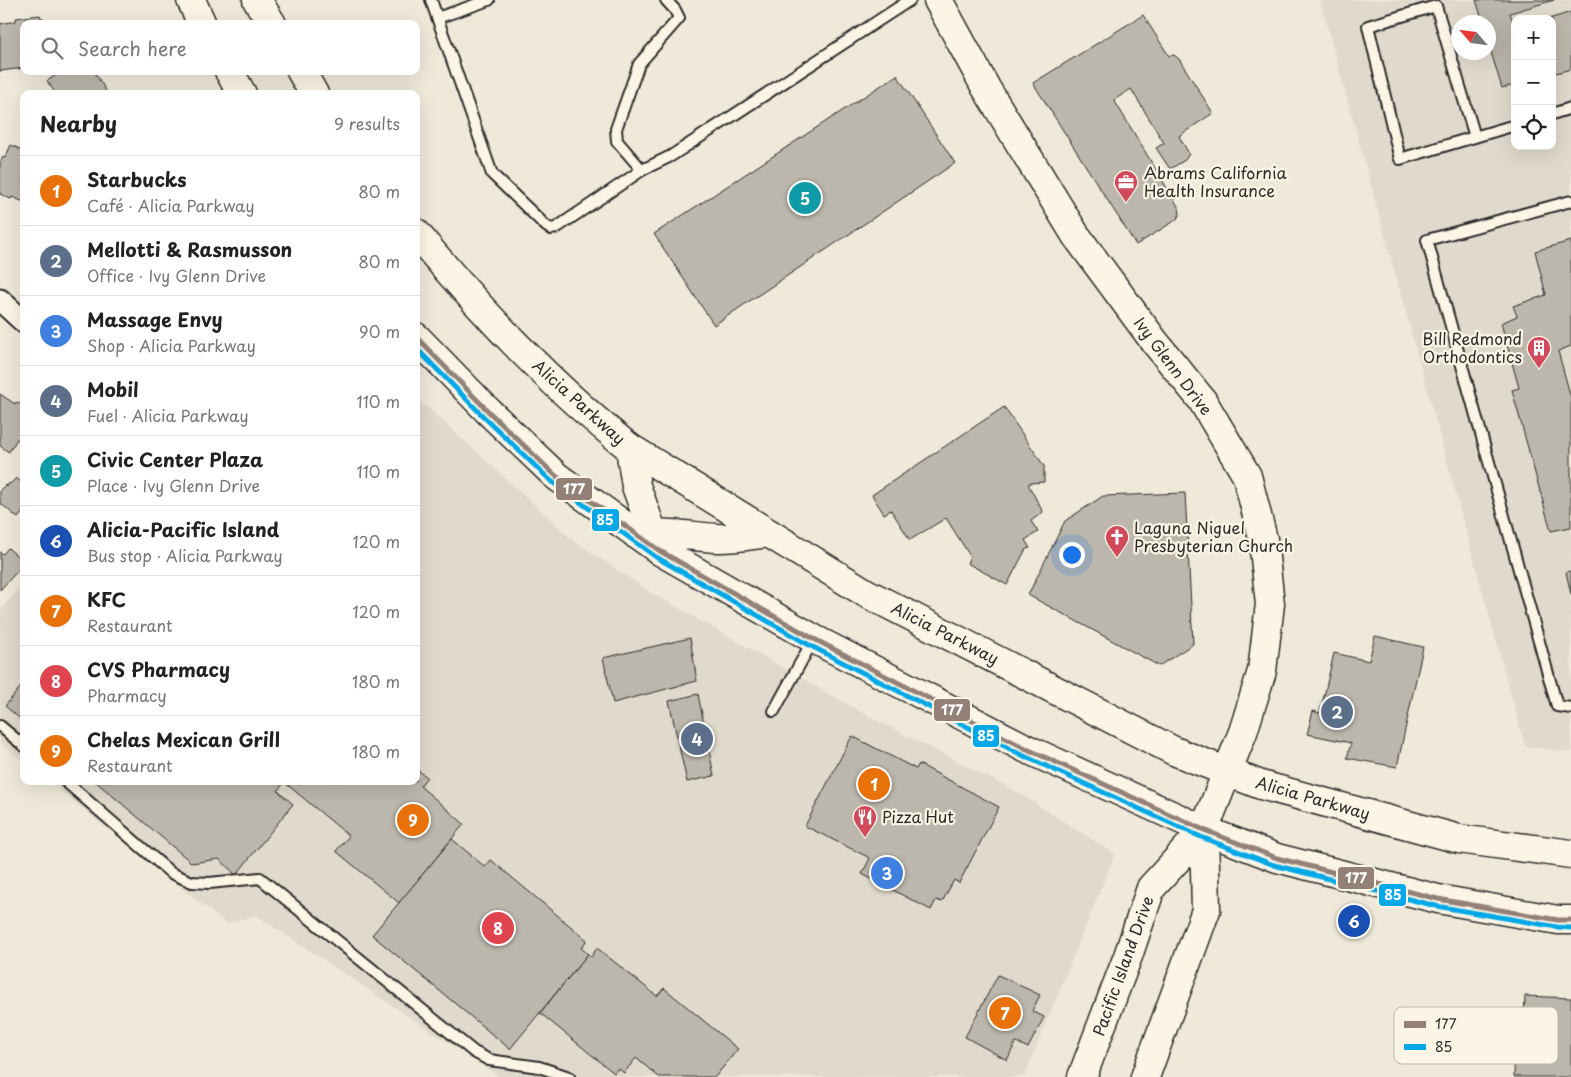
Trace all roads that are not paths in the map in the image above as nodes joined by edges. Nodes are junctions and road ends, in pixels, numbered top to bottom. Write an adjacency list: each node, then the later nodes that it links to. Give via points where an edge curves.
1 (191, 0): 9 (main road)
2 (257, 0): 10 (main road)
3 (431, 0): 8 (lane)
4 (489, 0): 8 (lane)
5 (666, 0): 19 (lane, via 679,18 639,64 616,129 617,141)
6 (910, 0): 19 (lane, via 671,156)
7 (938, 0): 33 (main road, Ivy Glenn Drive, via 986,88 1075,234 1202,400 1247,476 1263,539 1270,604 1262,671)
8 (437, 18): 19 (lane, via 492,174 546,226 556,228)
9 (200, 20)
10 (270, 20)
11 (231, 75): 13 (main road)
12 (303, 75): 14 (main road)
13 (240, 90)
14 (312, 90)
15 (1571, 108): 16 (lane)
16 (1556, 113)
17 (1511, 126): 18 (lane)
18 (1474, 137): 18 (lane, via 1400,159 1368,26 1436,6)
19 (642, 170)
20 (1571, 201): 29 (lane, via 1427,240 1557,706)
21 (420, 238): 25 (main road, Alicia Parkway, via 453,278 536,364)
22 (0, 300): 23 (street)
23 (20, 318)
24 (420, 341): 27 (main road, via 556,476)
25 (630, 448): 26 (main road, Alicia Parkway); 27 (main road)
26 (768, 533): 27 (main road, via 718,538 679,533); 33 (main road, Alicia Parkway, via 875,598 1174,751)
27 (650, 539): 28 (main road)
28 (814, 639): 30 (lane); 35 (main road, via 1027,749)
29 (1571, 708)
30 (774, 711)
31 (0, 726): 32 (lane)
32 (20, 743)
33 (1229, 771): 35 (main road, Ivy Glenn Drive); 36 (main road, Alicia Parkway, via 1266,786 1459,839)
34 (69, 785): 38 (lane, via 172,873 192,882 209,883 260,878 474,1052 489,1060 539,1067)
35 (1204, 830): 37 (main road, via 1277,858 1438,899); 39 (main road, Pacific Island Drive, via 1152,888); 40 (main road, via 1206,910)
36 (1571, 854)
37 (1571, 920)
38 (569, 1077)
39 (1082, 1077)
40 (1145, 1077)

